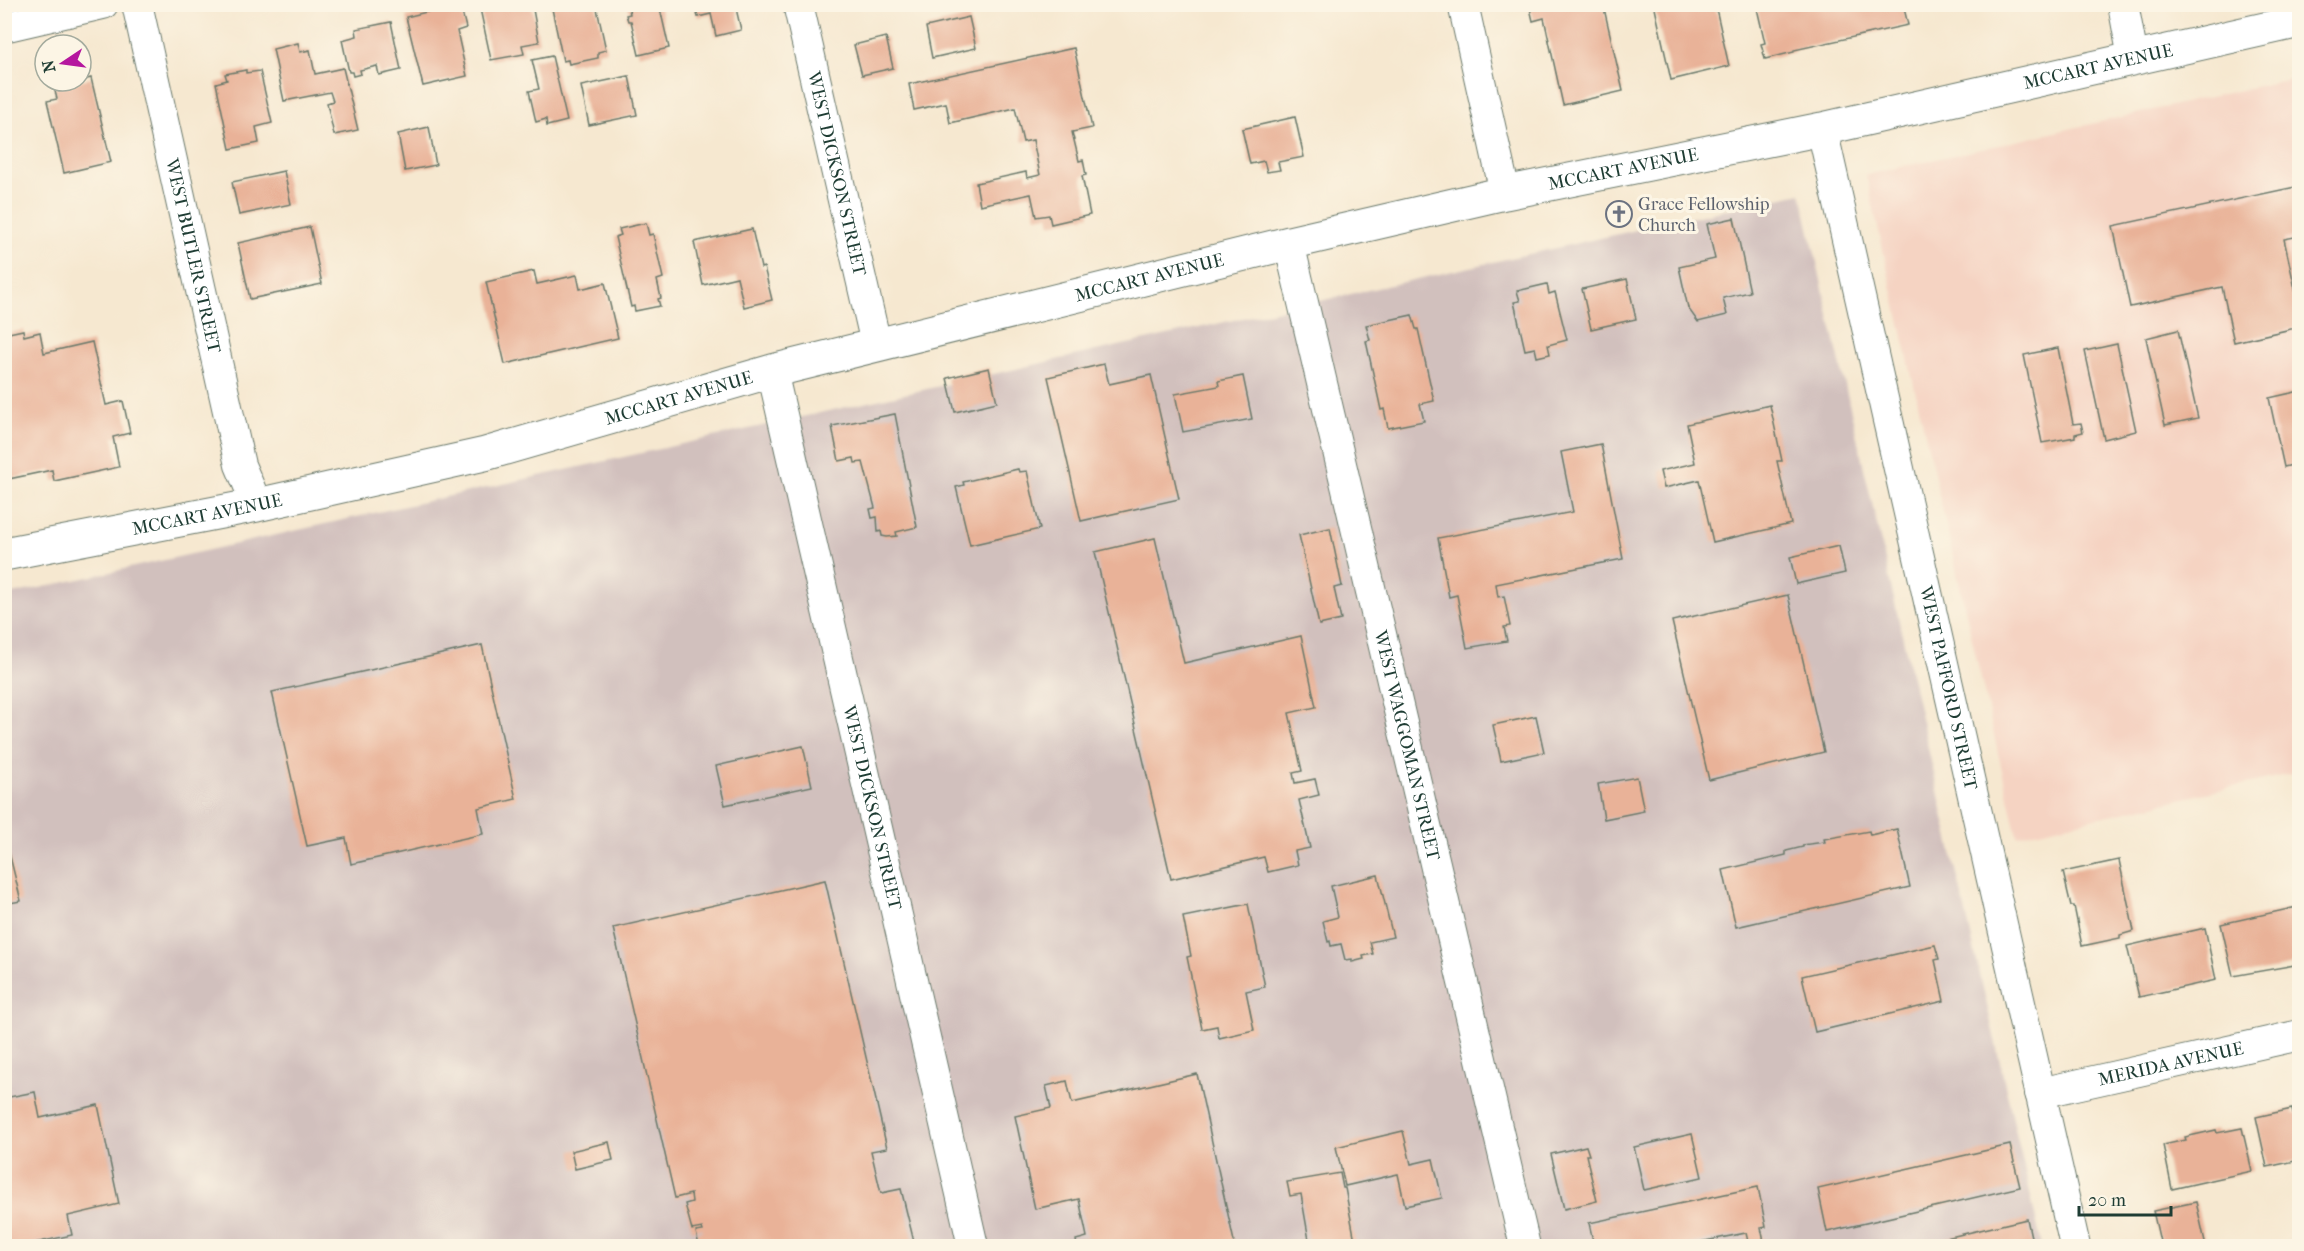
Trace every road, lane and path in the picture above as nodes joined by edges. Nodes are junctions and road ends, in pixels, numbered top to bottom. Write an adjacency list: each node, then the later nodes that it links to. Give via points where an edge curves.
1 (104, 4): 7 (street)
2 (137, 4): 14 (street, WEST BUTLER STREET, via 240,465)
3 (798, 4): 12 (street, WEST DICKSON STREET)
4 (1462, 4): 10 (street)
5 (2123, 4): 8 (street)
6 (2300, 21): 8 (main road, MCCART AVENUE)
7 (4, 27)
8 (2133, 58): 9 (main road, MCCART AVENUE)
9 (1822, 129): 10 (main road, MCCART AVENUE); 17 (street, WEST PAFFORD STREET)
10 (1505, 193): 11 (main road, MCCART AVENUE)
11 (1288, 243): 12 (main road, MCCART AVENUE); 19 (street, WEST WAGGOMAN STREET)
12 (876, 344): 13 (main road, MCCART AVENUE)
13 (772, 371): 14 (main road, MCCART AVENUE, via 485,454); 18 (street, WEST DICKSON STREET)
14 (256, 505): 15 (main road, MCCART AVENUE)
15 (4, 554)
16 (2300, 1035): 17 (street, MERIDA AVENUE)
17 (2040, 1093): 20 (street, WEST PAFFORD STREET)
18 (973, 1246)
19 (1525, 1246)
20 (2075, 1246)

